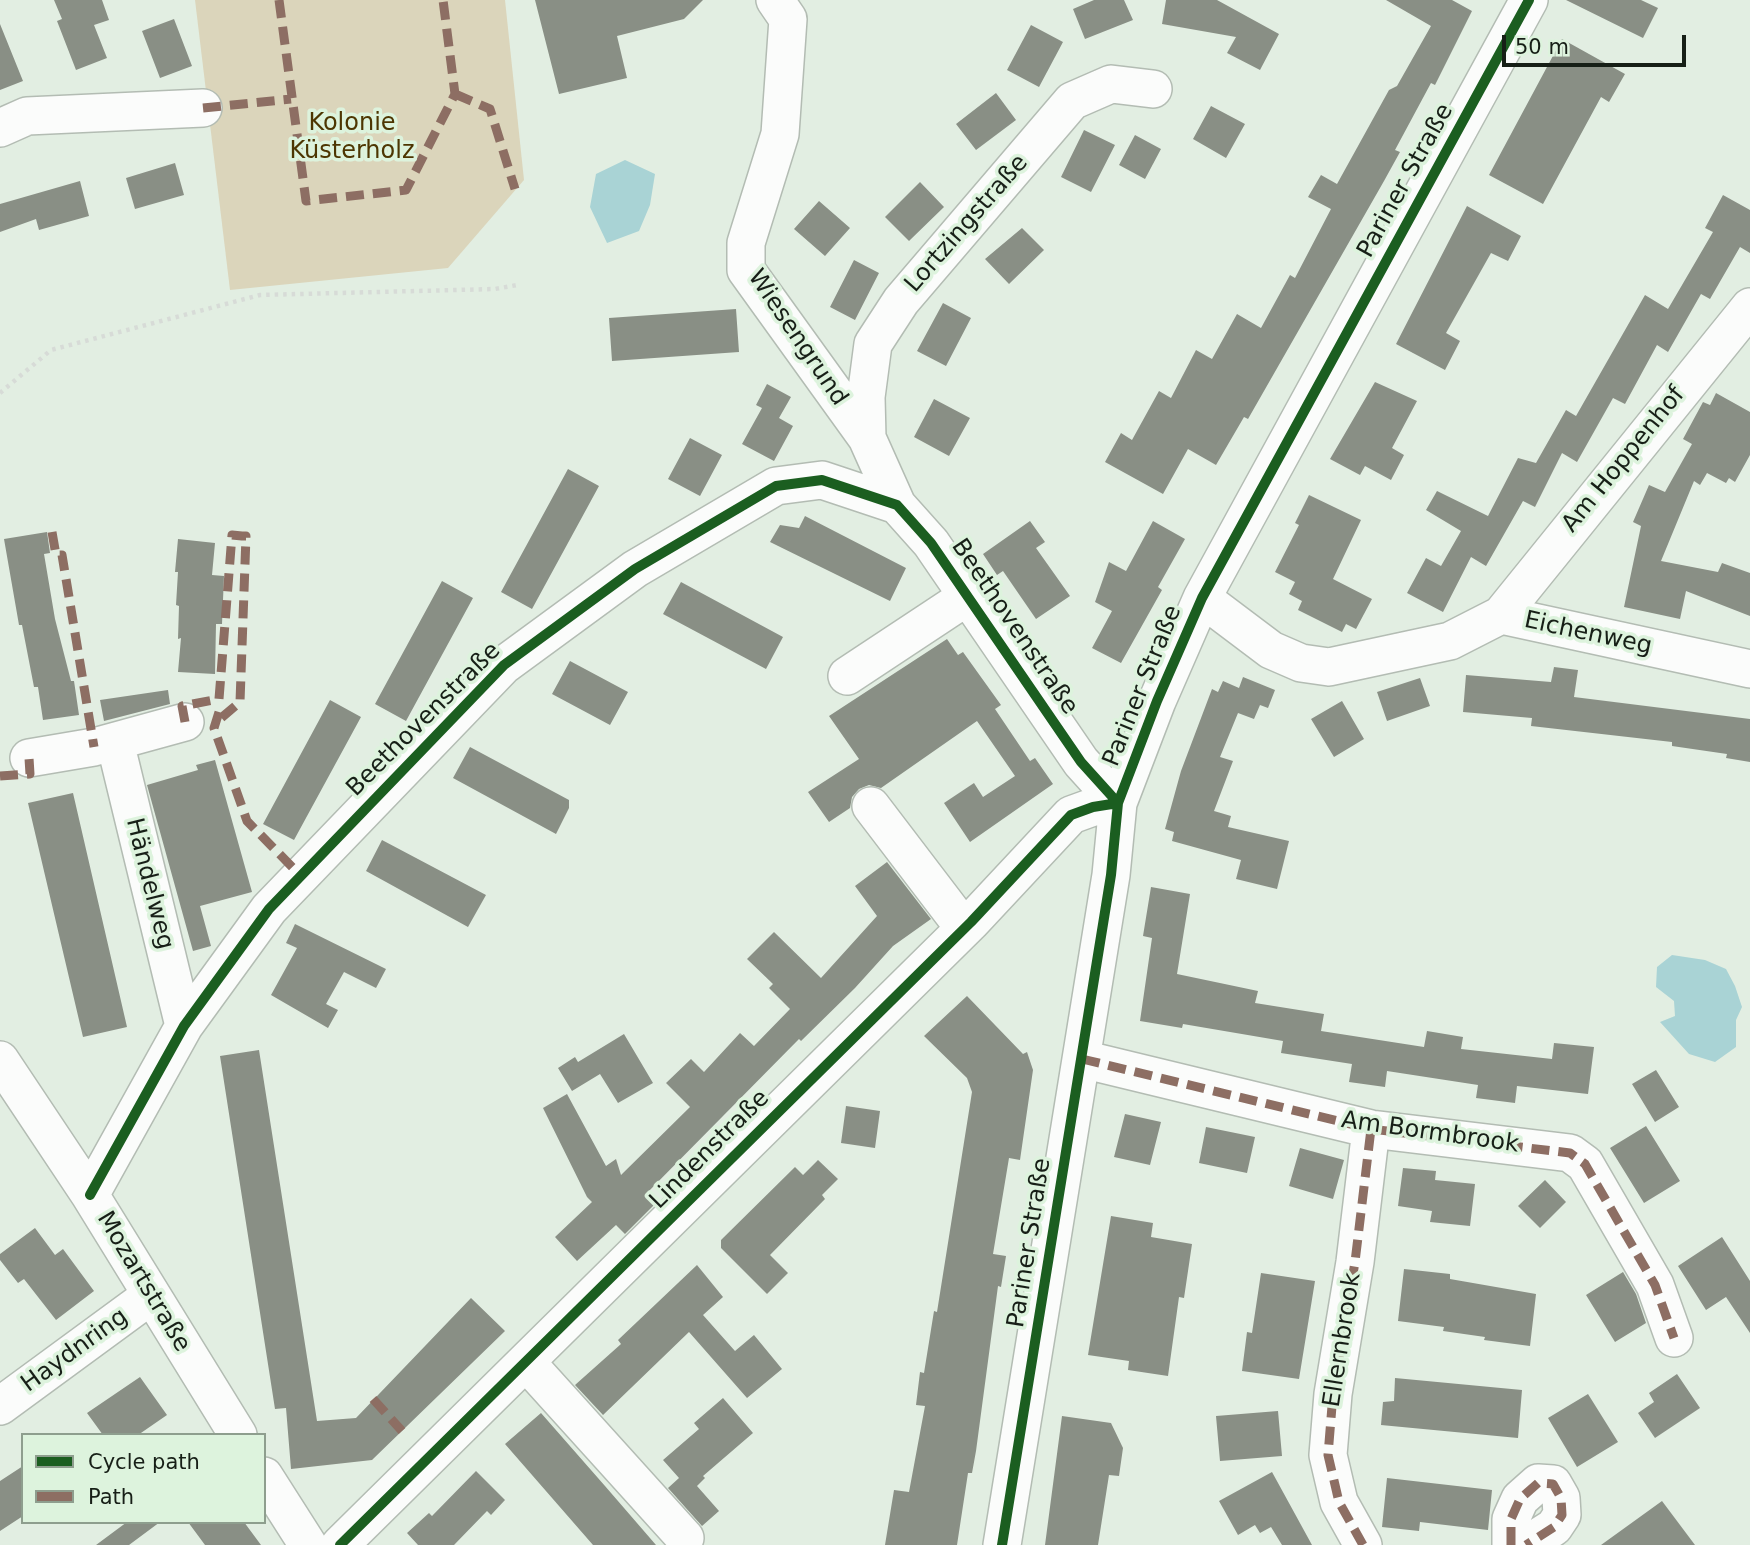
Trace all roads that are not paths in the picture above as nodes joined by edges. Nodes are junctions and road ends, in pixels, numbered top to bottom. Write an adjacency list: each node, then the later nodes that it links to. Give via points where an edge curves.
1 (1529, 0): 10 (street, Pariner Straße)
2 (789, 6): 7 (street, Wiesengrund, via 780,134 746,243 746,270)
3 (1153, 89): 7 (street, Lortzingstraße, via 1111,84 1072,100 901,301 873,344 866,397)
4 (203, 108): 5 (street, via 27,116)
5 (0, 128)
6 (1750, 307): 11 (street, Am Hoppenhof)
7 (867, 438): 8 (street, Wiesengrund)
8 (897, 505): 9 (street, Beethovenstraße); 20 (street, Beethovenstraße, via 822,480 776,486 635,569 503,665 269,909)
9 (968, 596): 13 (street); 17 (street, Beethovenstraße, via 1081,762)
10 (1202, 598): 11 (street, Eichenweg, via 1271,650 1301,663 1329,667 1450,641); 17 (street, Pariner Straße)
11 (1501, 615): 12 (street, Eichenweg)
12 (1750, 669)
13 (847, 676)
14 (185, 722): 15 (street)
15 (115, 742): 16 (street); 20 (street, Händelweg)
16 (29, 758)
17 (1118, 803): 19 (street, Lindenstraße, via 1072,816); 21 (street, Pariner Straße)
18 (871, 806): 19 (street)
19 (964, 928): 27 (street, Lindenstraße)
20 (184, 1026): 24 (street, Beethovenstraße)
21 (1082, 1059): 23 (street, Am Bormbrook); 34 (street, Pariner Straße)
22 (0, 1060): 24 (street, Mozartstraße)
23 (1371, 1129): 26 (street, Am Bormbrook, via 1570,1153 1585,1164 1655,1285); 35 (street, Ellernbrook, via 1328,1455 1339,1502)
24 (90, 1195): 25 (street, Mozartstraße)
25 (150, 1296): 28 (street, Haydnring); 29 (street, Mozartstraße)
26 (1674, 1338)
27 (526, 1362): 31 (street); 33 (street, Lindenstraße)
28 (0, 1406)
29 (237, 1433)
30 (266, 1479): 32 (street)
31 (685, 1538)
32 (308, 1545)
33 (340, 1545)
34 (1002, 1545)
35 (1363, 1545)
36 (1511, 1545): 37 (street, via 1511,1520 1520,1499 1538,1483 1553,1485 1561,1498 1562,1515 1554,1527)
37 (1526, 1545)

